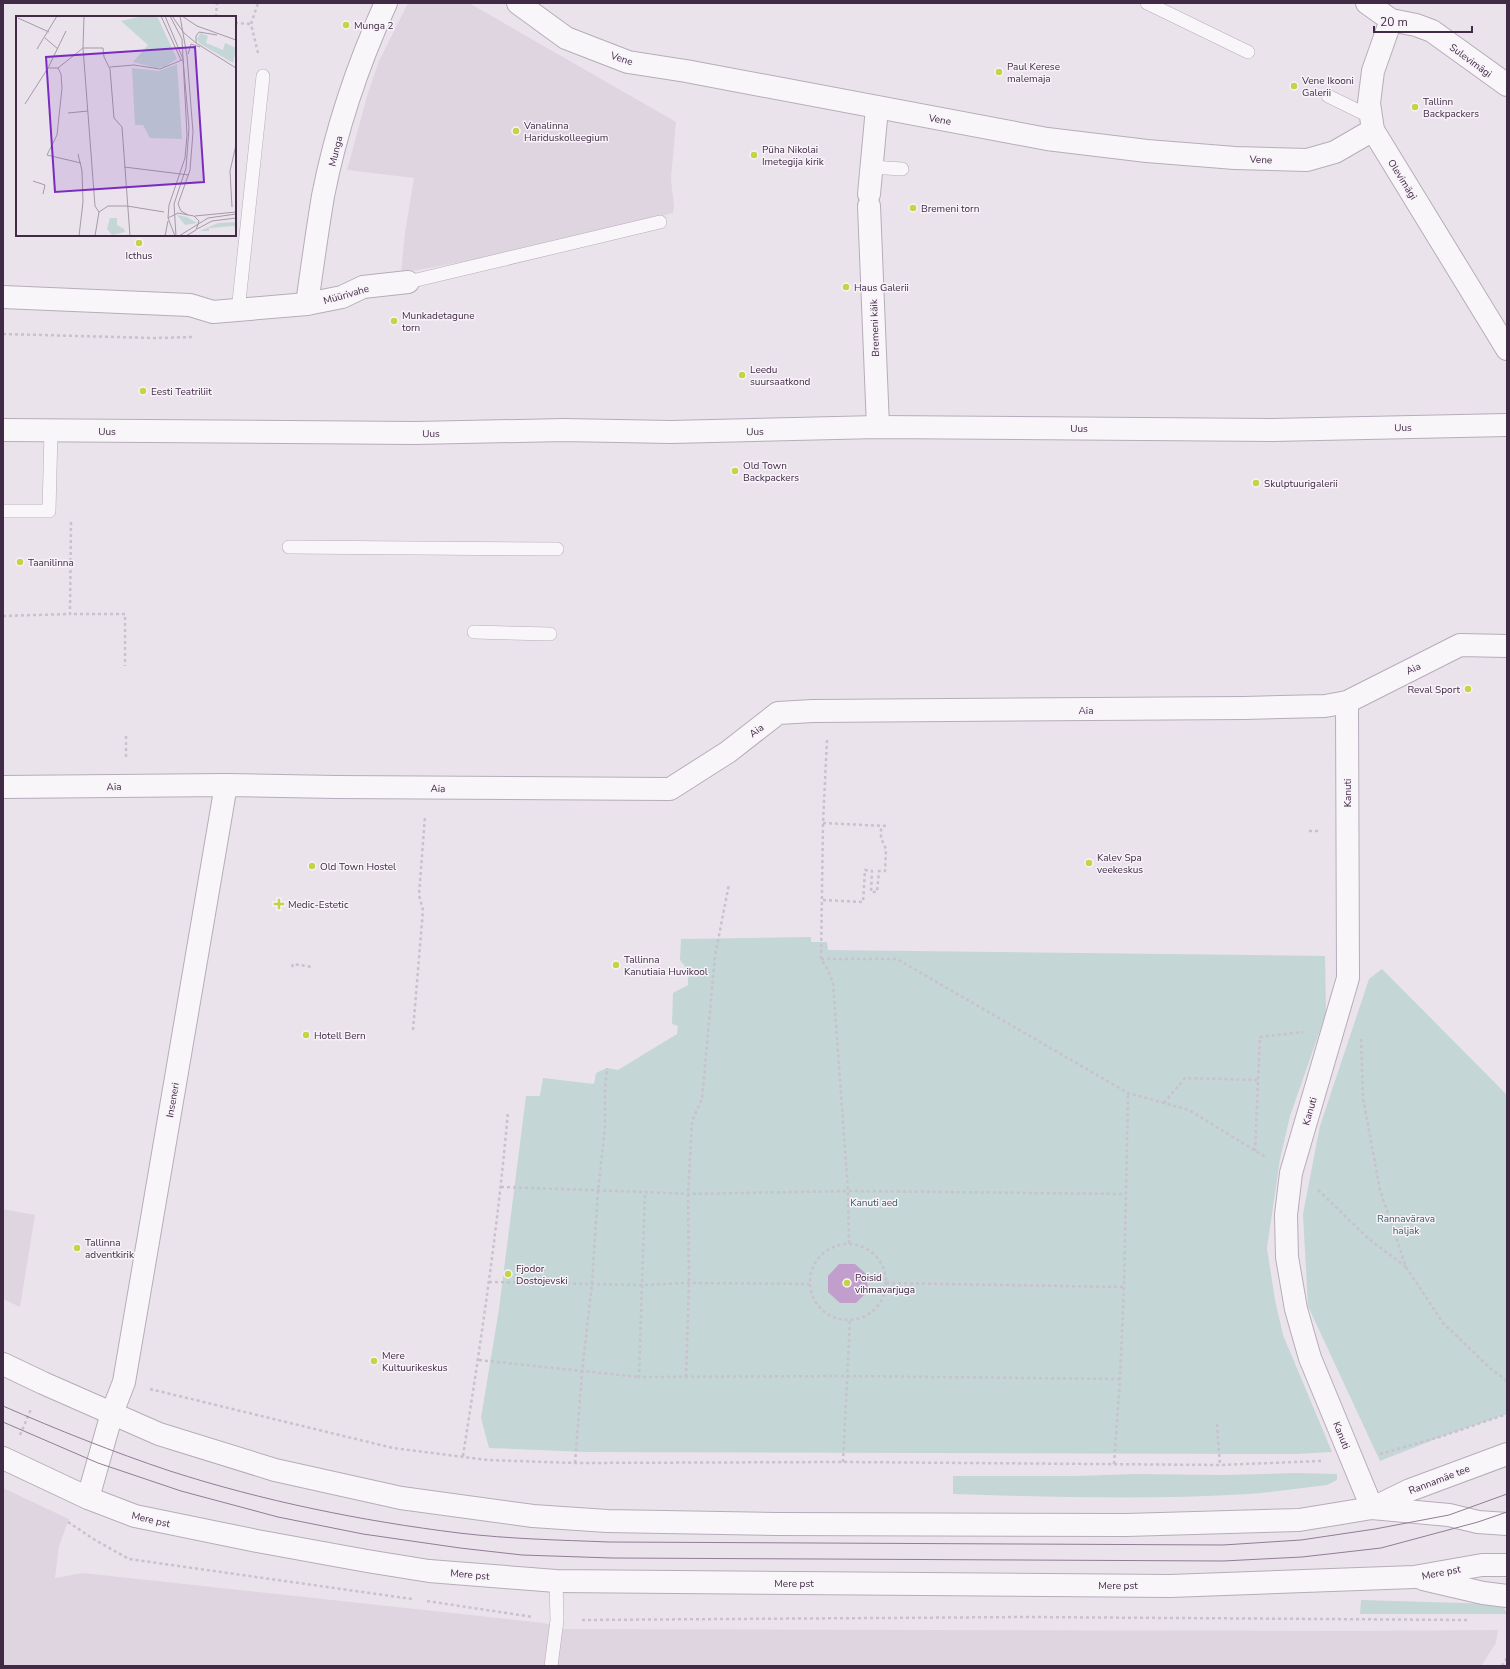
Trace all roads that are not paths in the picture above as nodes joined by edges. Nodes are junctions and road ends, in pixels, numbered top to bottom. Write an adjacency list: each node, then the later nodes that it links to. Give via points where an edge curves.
1 (386, 3): 17 (street, Munga, via 362,59 343,118 324,196)
2 (518, 3): 10 (street, Vene, via 566,38 628,62)
3 (1147, 3): 6 (lane)
4 (1367, 3): 5 (street)
5 (1391, 20): 8 (street, Sulevimägi, via 1432,31); 11 (street, via 1373,71 1370,103)
6 (1248, 52)
7 (263, 76): 18 (lane)
8 (1507, 85)
9 (1328, 96): 11 (lane)
10 (877, 108): 11 (street, Vene, via 1047,139 1235,158 1307,160 1335,152); 12 (street, Bremeni käik)
11 (1372, 124): 19 (street, Olevimägi)
12 (870, 167): 13 (lane); 21 (street, Bremeni käik, via 869,200)
13 (902, 169)
14 (660, 222): 15 (lane, Müürivahe)
15 (408, 282): 17 (street, Müürivahe, via 362,288 342,297)
16 (3, 297): 18 (street, Müürivahe, via 190,305 213,312)
17 (306, 304): 18 (street, Müürivahe)
18 (238, 311)
19 (1507, 349)
20 (1507, 425): 21 (street, Uus, via 1272,430)
21 (878, 427): 23 (street, Uus, via 671,432)
22 (3, 430): 23 (street, Uus)
23 (51, 431): 24 (lane, via 49,511)
24 (3, 510)
25 (289, 546): 26 (lane)
26 (557, 549)
27 (474, 632): 28 (lane)
28 (550, 634)
29 (1507, 646): 30 (street, Aia, via 1460,645)
30 (1347, 702): 31 (street, Aia, via 1325,706 1244,708 778,713 728,752 670,789); 38 (street, Kanuti, via 1348,978 1291,1173 1286,1215 1287,1257 1296,1309 1310,1358)
31 (226, 785): 32 (street, Aia); 34 (street, Inseneri, via 124,1382)
32 (3, 787)
33 (3, 1364): 34 (street)
34 (112, 1413): 37 (street); 38 (street, via 159,1434 275,1470 335,1485 401,1498 533,1516 608,1521 761,1524 1126,1525 1300,1520)
35 (1507, 1454): 38 (street, Rannamäe tee, via 1410,1490)
36 (7, 1460): 37 (street, Mere pst)
37 (88, 1498): 42 (street, Mere pst, via 135,1516 367,1562 429,1571)
38 (1372, 1508): 39 (street, via 1449,1515 1478,1522)
39 (1507, 1524)
40 (1507, 1565): 41 (street, Mere pst, via 1482,1565)
41 (1414, 1577): 42 (street, Mere pst, via 1170,1586); 43 (street)
42 (556, 1581): 44 (lane, via 557,1620)
43 (1507, 1596)
44 (551, 1666)

